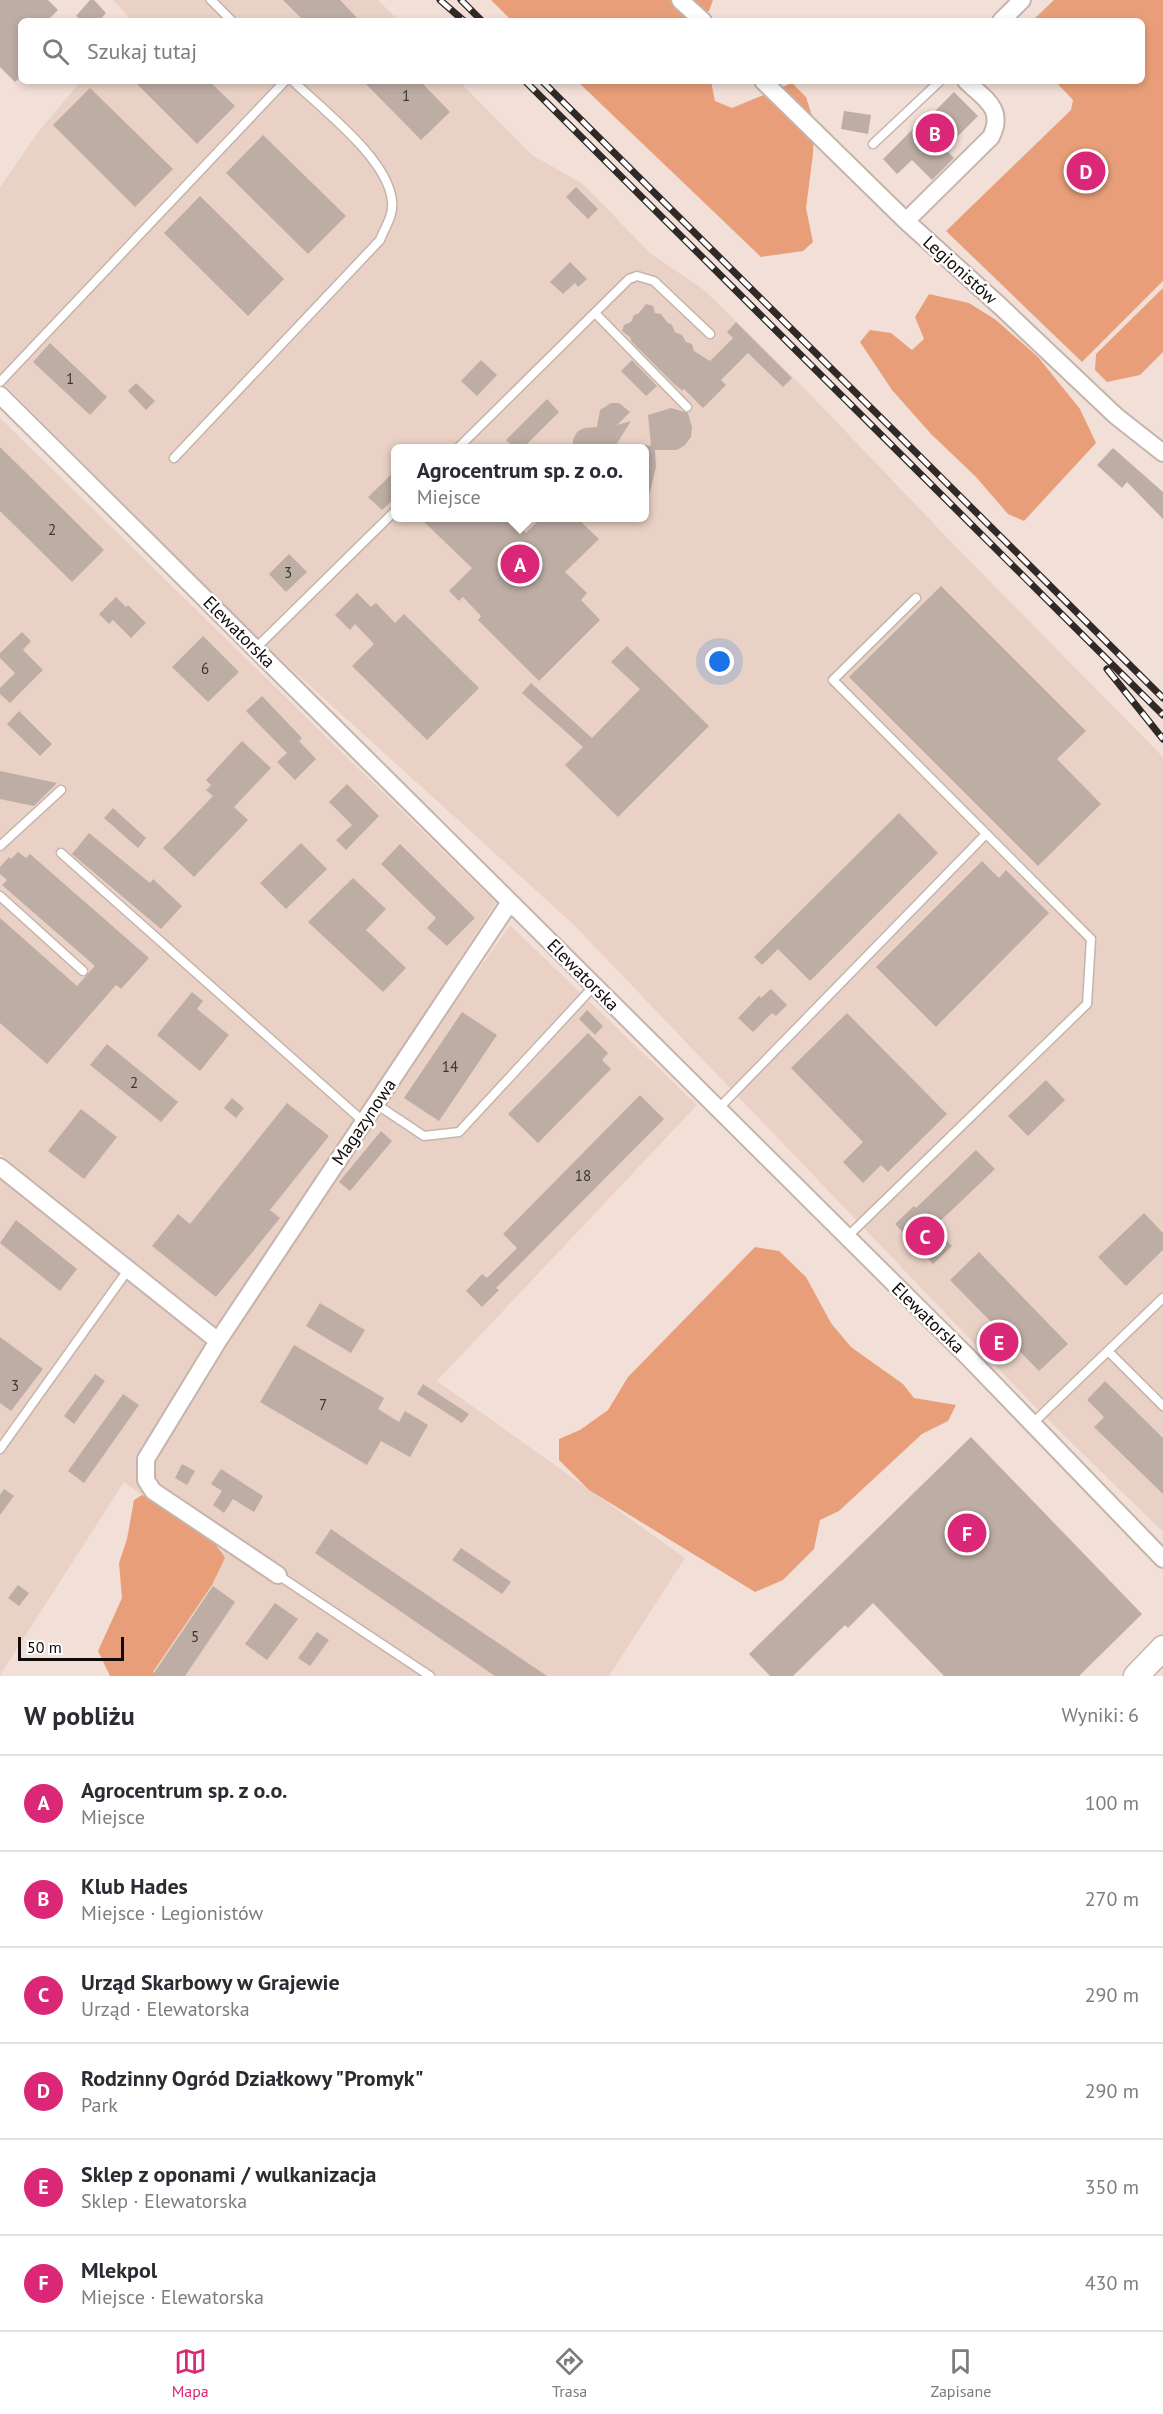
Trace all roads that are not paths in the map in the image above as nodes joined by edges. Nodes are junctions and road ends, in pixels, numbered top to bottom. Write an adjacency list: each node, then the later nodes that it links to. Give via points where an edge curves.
1 (211, 0): 4 (lane)
2 (680, 0): 5 (street)
3 (1022, 0): 6 (street)
4 (229, 18)
5 (700, 18)
6 (1004, 18)
7 (282, 84): 16 (lane)
8 (296, 84): 21 (lane, via 376,161 387,181 392,214 380,240)
9 (766, 84): 13 (street, Legionistów)
10 (937, 84): 12 (lane)
11 (969, 84): 13 (street, via 990,103 995,113 995,129)
12 (873, 144)
13 (906, 221): 20 (street, Legionistów, via 1116,416)
14 (595, 313): 15 (lane, via 629,279 637,276 654,281); 18 (lane); 19 (lane)
15 (710, 334)
16 (0, 382)
17 (0, 395): 24 (street, Elewatorska)
18 (687, 407)
19 (462, 444)
20 (1163, 453)
21 (174, 458)
22 (391, 515): 24 (lane)
23 (916, 598): 26 (lane, via 833,680)
24 (255, 649): 30 (street, Elewatorska)
25 (61, 790): 27 (lane)
26 (986, 834): 34 (lane); 37 (lane, via 1091,939 1087,1005)
27 (0, 846)
28 (61, 853): 35 (lane)
29 (0, 896): 31 (lane)
30 (510, 902): 32 (street, Elewatorska); 33 (street, Magazynowa)
31 (83, 971)
32 (594, 986): 33 (lane, via 459,1132 424,1136); 34 (street, Elewatorska)
33 (375, 1104): 35 (street, Magazynowa)
34 (718, 1109): 37 (street, Elewatorska)
35 (364, 1122): 40 (street, Magazynowa)
36 (0, 1167): 38 (street)
37 (847, 1238): 43 (street, Elewatorska)
38 (128, 1270): 40 (street); 44 (lane)
39 (1163, 1298): 41 (lane)
40 (218, 1341): 46 (street, Magazynowa, via 150,1451 146,1480 153,1491)
41 (1108, 1351): 42 (lane); 43 (lane)
42 (1163, 1406)
43 (1033, 1423): 45 (street, Elewatorska)
44 (0, 1449)
45 (1163, 1559)
46 (278, 1575): 48 (lane)
47 (1163, 1647): 49 (street)
48 (430, 1676)
49 (1136, 1676)

